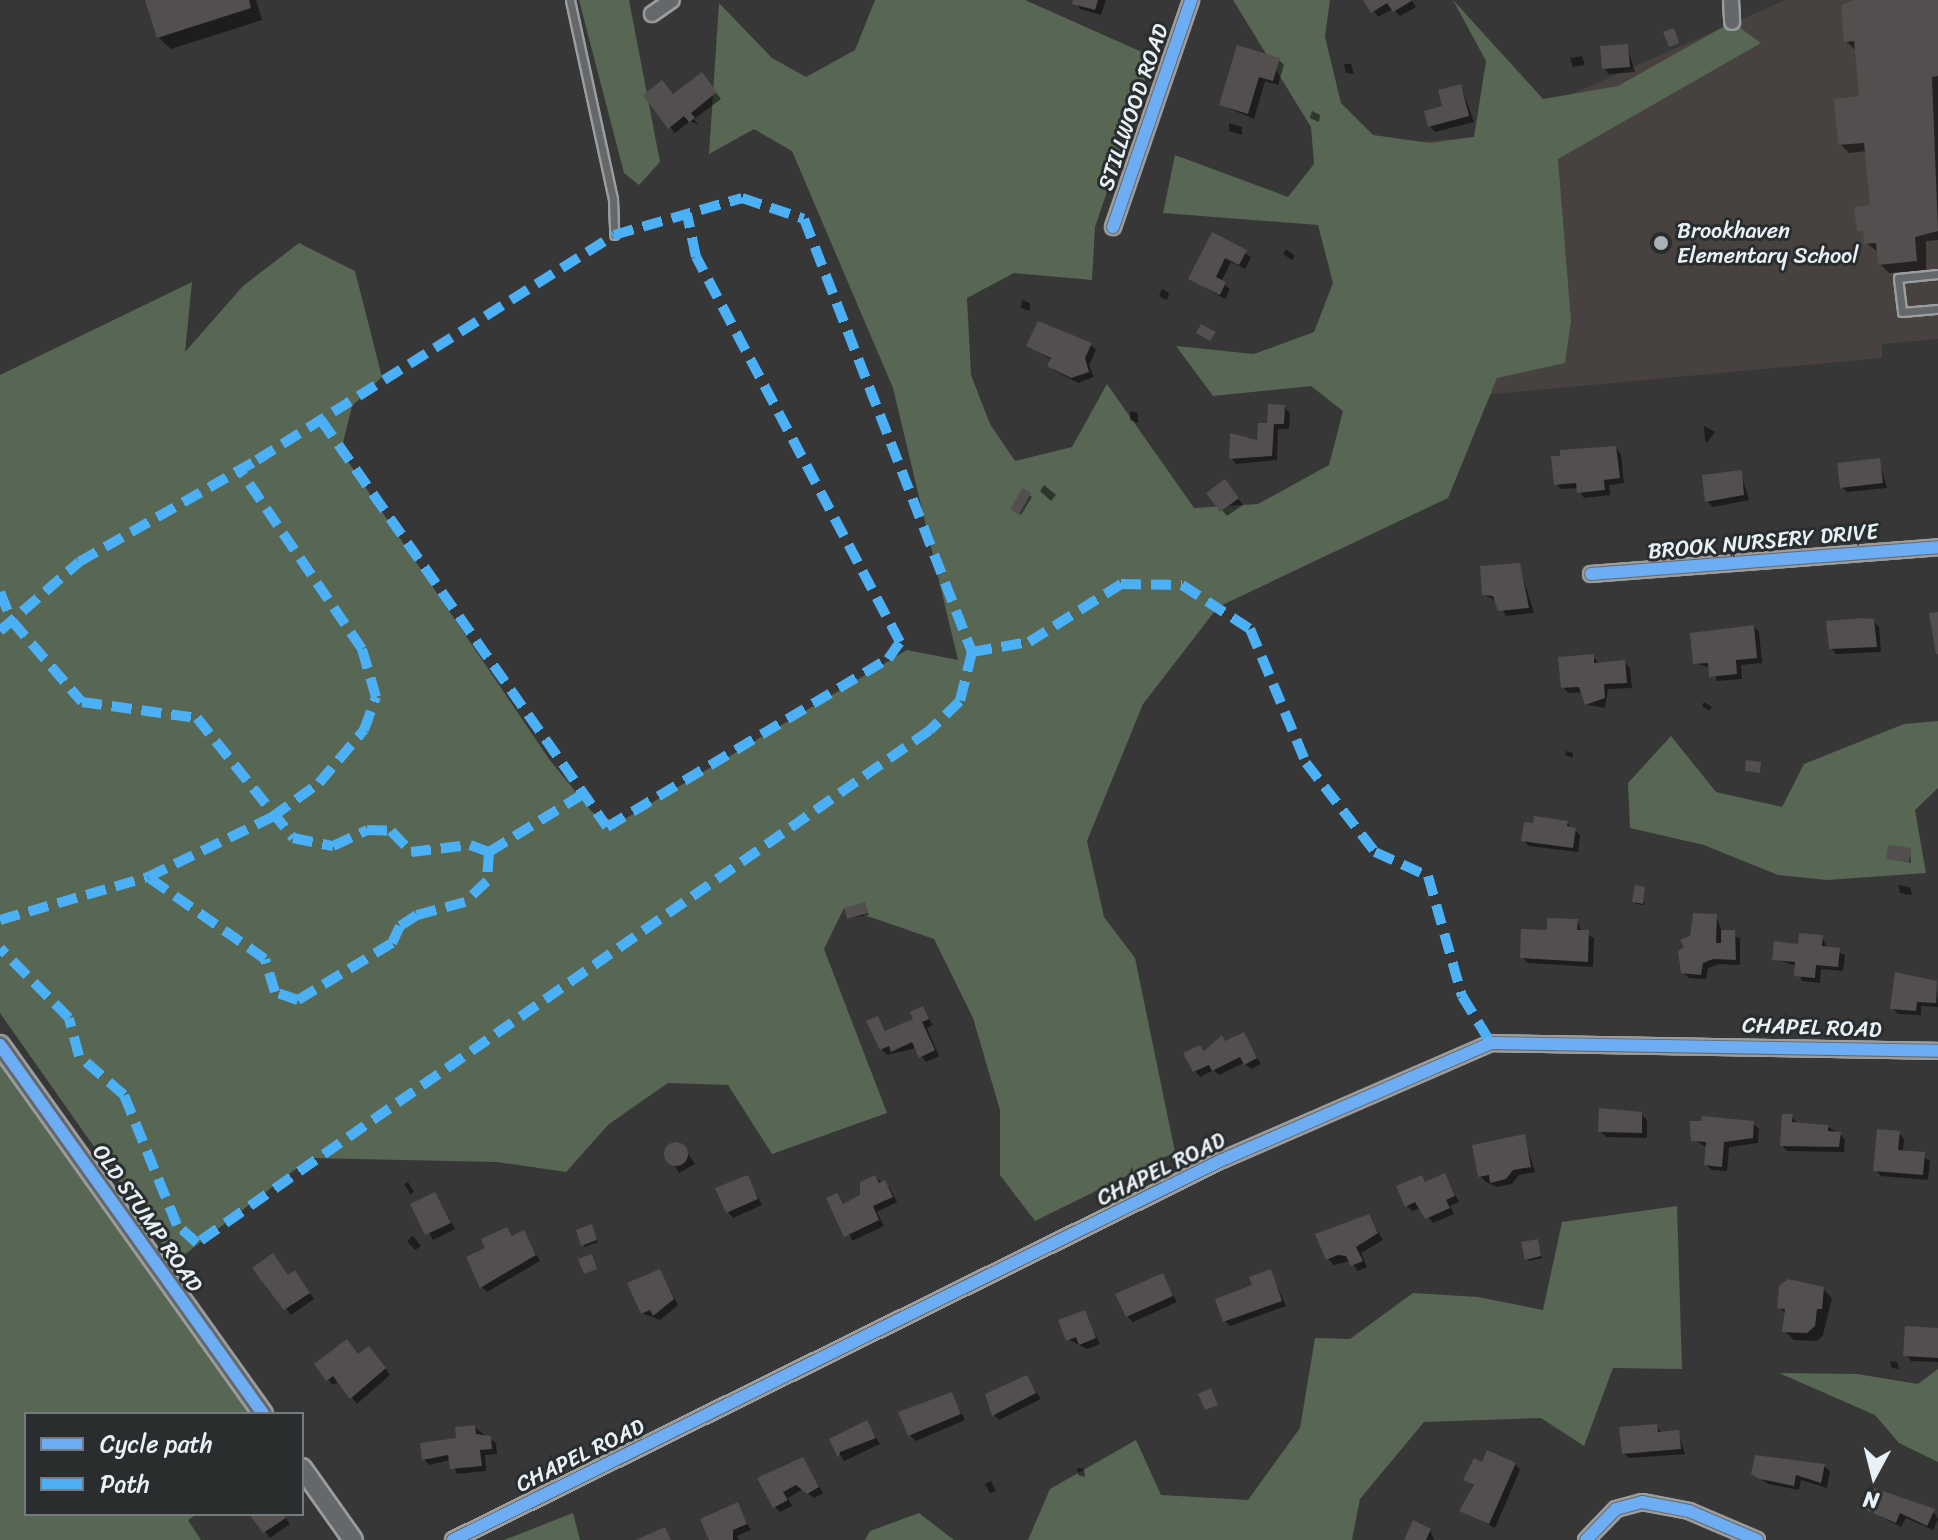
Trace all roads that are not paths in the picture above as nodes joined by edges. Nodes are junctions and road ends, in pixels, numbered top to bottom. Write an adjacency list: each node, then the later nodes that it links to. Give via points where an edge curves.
1 (570, 0): 8 (lane, via 613,199)
2 (672, 0): 5 (street)
3 (1191, 0): 7 (street, STILLWOOD ROAD)
4 (1731, 0): 6 (street)
5 (652, 14)
6 (1732, 22)
7 (1113, 227)
8 (614, 235)
9 (1938, 274): 10 (lane, via 1898,278 1902,312)
10 (1938, 309)
11 (1938, 547): 12 (street, BROOK NURSERY DRIVE)
12 (1591, 574)
13 (0, 1045): 15 (street, OLD STUMP ROAD)
14 (1938, 1051): 18 (street, CHAPEL ROAD, via 1491,1043 1222,1160)
15 (262, 1412)
16 (304, 1471): 17 (street)
17 (353, 1540)
18 (453, 1540)
19 (1586, 1540): 20 (street, via 1616,1509 1642,1502 1689,1511)
20 (1757, 1540)

